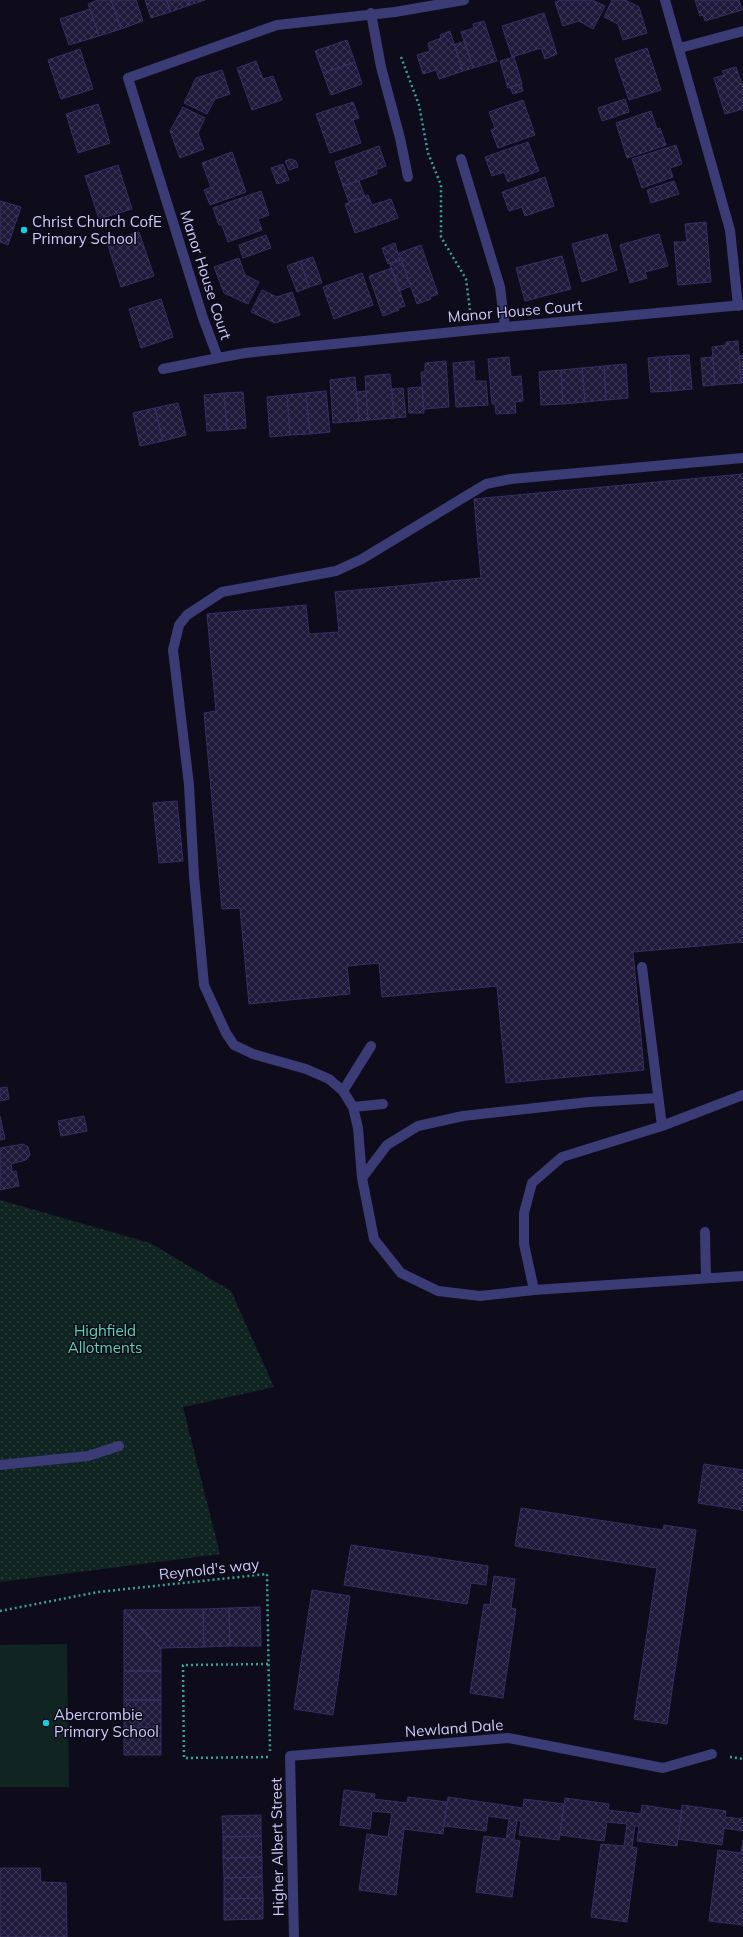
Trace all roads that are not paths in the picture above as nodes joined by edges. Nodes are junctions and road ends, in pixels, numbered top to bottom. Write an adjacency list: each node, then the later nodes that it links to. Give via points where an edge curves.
1 (464, 0): 3 (street, Manor House Court)
2 (665, 0): 6 (street, Manor House Court)
3 (446, 2): 4 (street, Manor House Court)
4 (371, 13): 8 (street, via 381,67); 11 (street, Manor House Court, via 277,25 128,78 203,318)
5 (743, 31): 6 (street)
6 (680, 48): 9 (street, Manor House Court, via 730,230)
7 (461, 159): 10 (street, via 500,287)
8 (408, 177)
9 (741, 305): 10 (street, Manor House Court)
10 (505, 327): 11 (street, Manor House Court, via 245,353)
11 (218, 358): 12 (street)
12 (163, 369)
13 (743, 458): 16 (street, via 486,484 362,559 336,571 222,592 187,615 179,625 174,650 189,785 204,985 234,1045 253,1054 306,1069 329,1079)
14 (642, 967): 18 (street)
15 (371, 1046): 16 (street)
16 (343, 1091): 20 (street)
17 (743, 1095): 21 (street)
18 (658, 1098): 21 (street); 22 (street, via 589,1102 463,1116 418,1126 387,1145)
19 (384, 1104): 20 (street)
20 (353, 1107): 22 (street, via 358,1128)
21 (662, 1126): 26 (street, via 562,1157 532,1183 524,1213 524,1244)
22 (362, 1178): 26 (street, via 374,1240 401,1273 438,1291 480,1296)
23 (705, 1232): 25 (street)
24 (743, 1276): 25 (street)
25 (706, 1278): 26 (street)
26 (534, 1290)
27 (119, 1446): 28 (street, via 88,1456)
28 (0, 1465)
29 (712, 1754): 30 (street, Newland Dale, via 663,1768 508,1738)
30 (290, 1756): 31 (street, Higher Albert Street)
31 (294, 1937)

